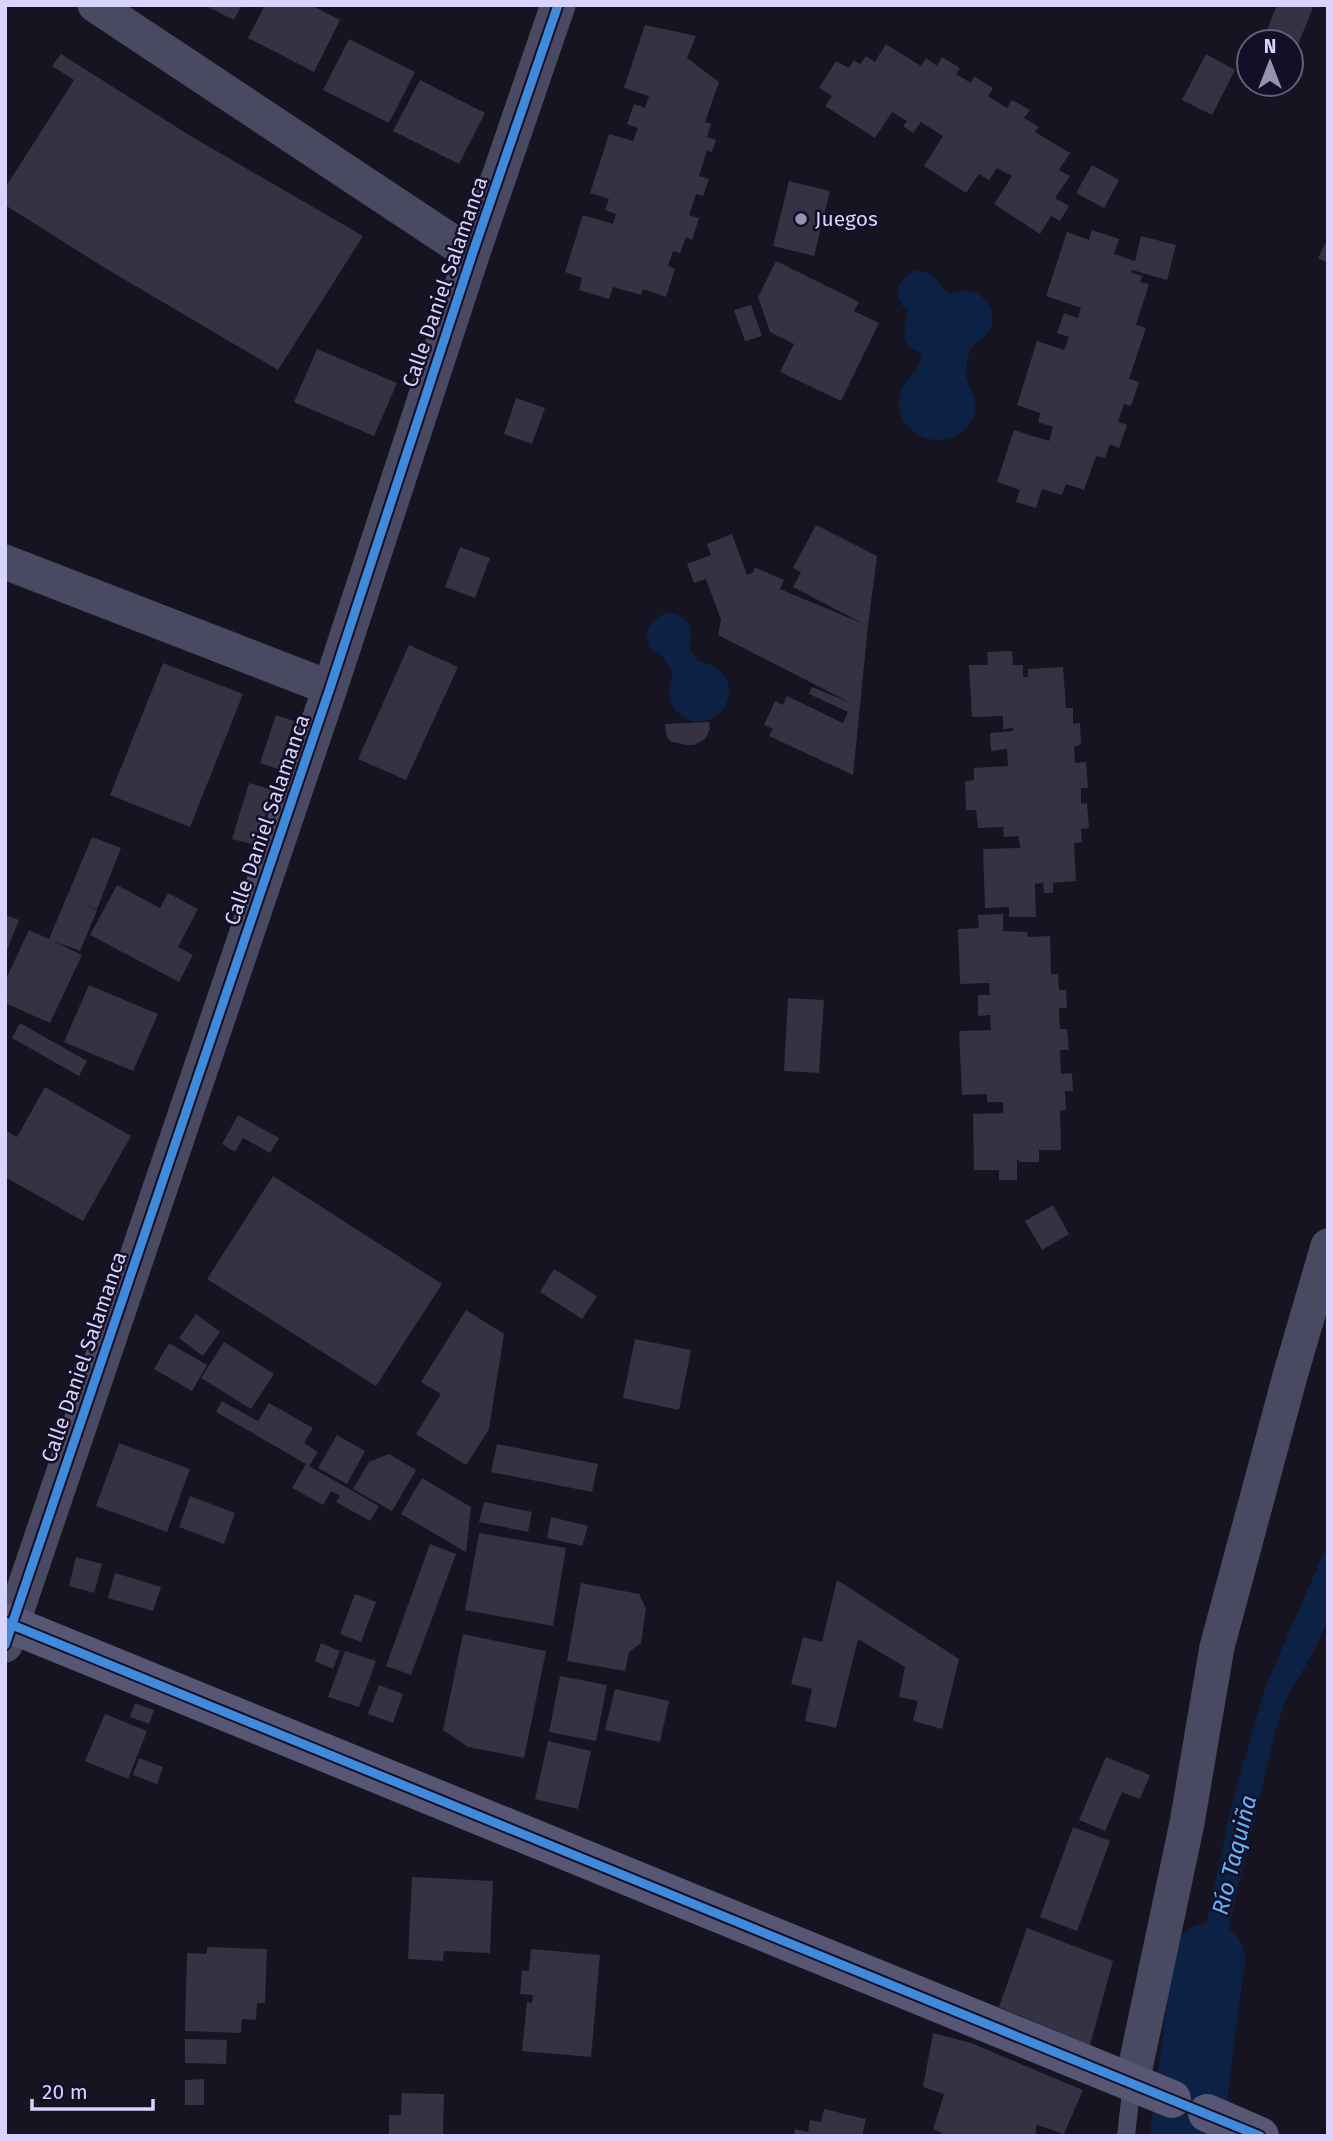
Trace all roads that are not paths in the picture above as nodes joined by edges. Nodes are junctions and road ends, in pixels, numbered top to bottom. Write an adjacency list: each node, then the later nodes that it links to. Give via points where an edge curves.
1 (95, 5): 3 (street)
2 (558, 5): 3 (street, Calle Daniel Salamanca)
3 (472, 255): 5 (street, Calle Daniel Salamanca)
4 (5, 562): 5 (street)
5 (330, 688): 7 (street, Calle Daniel Salamanca)
6 (1328, 1246): 8 (street, via 1217,1647)
7 (7, 1630): 8 (street)
8 (1132, 2083): 9 (lane); 10 (street)
9 (1126, 2136)
10 (1260, 2136)

